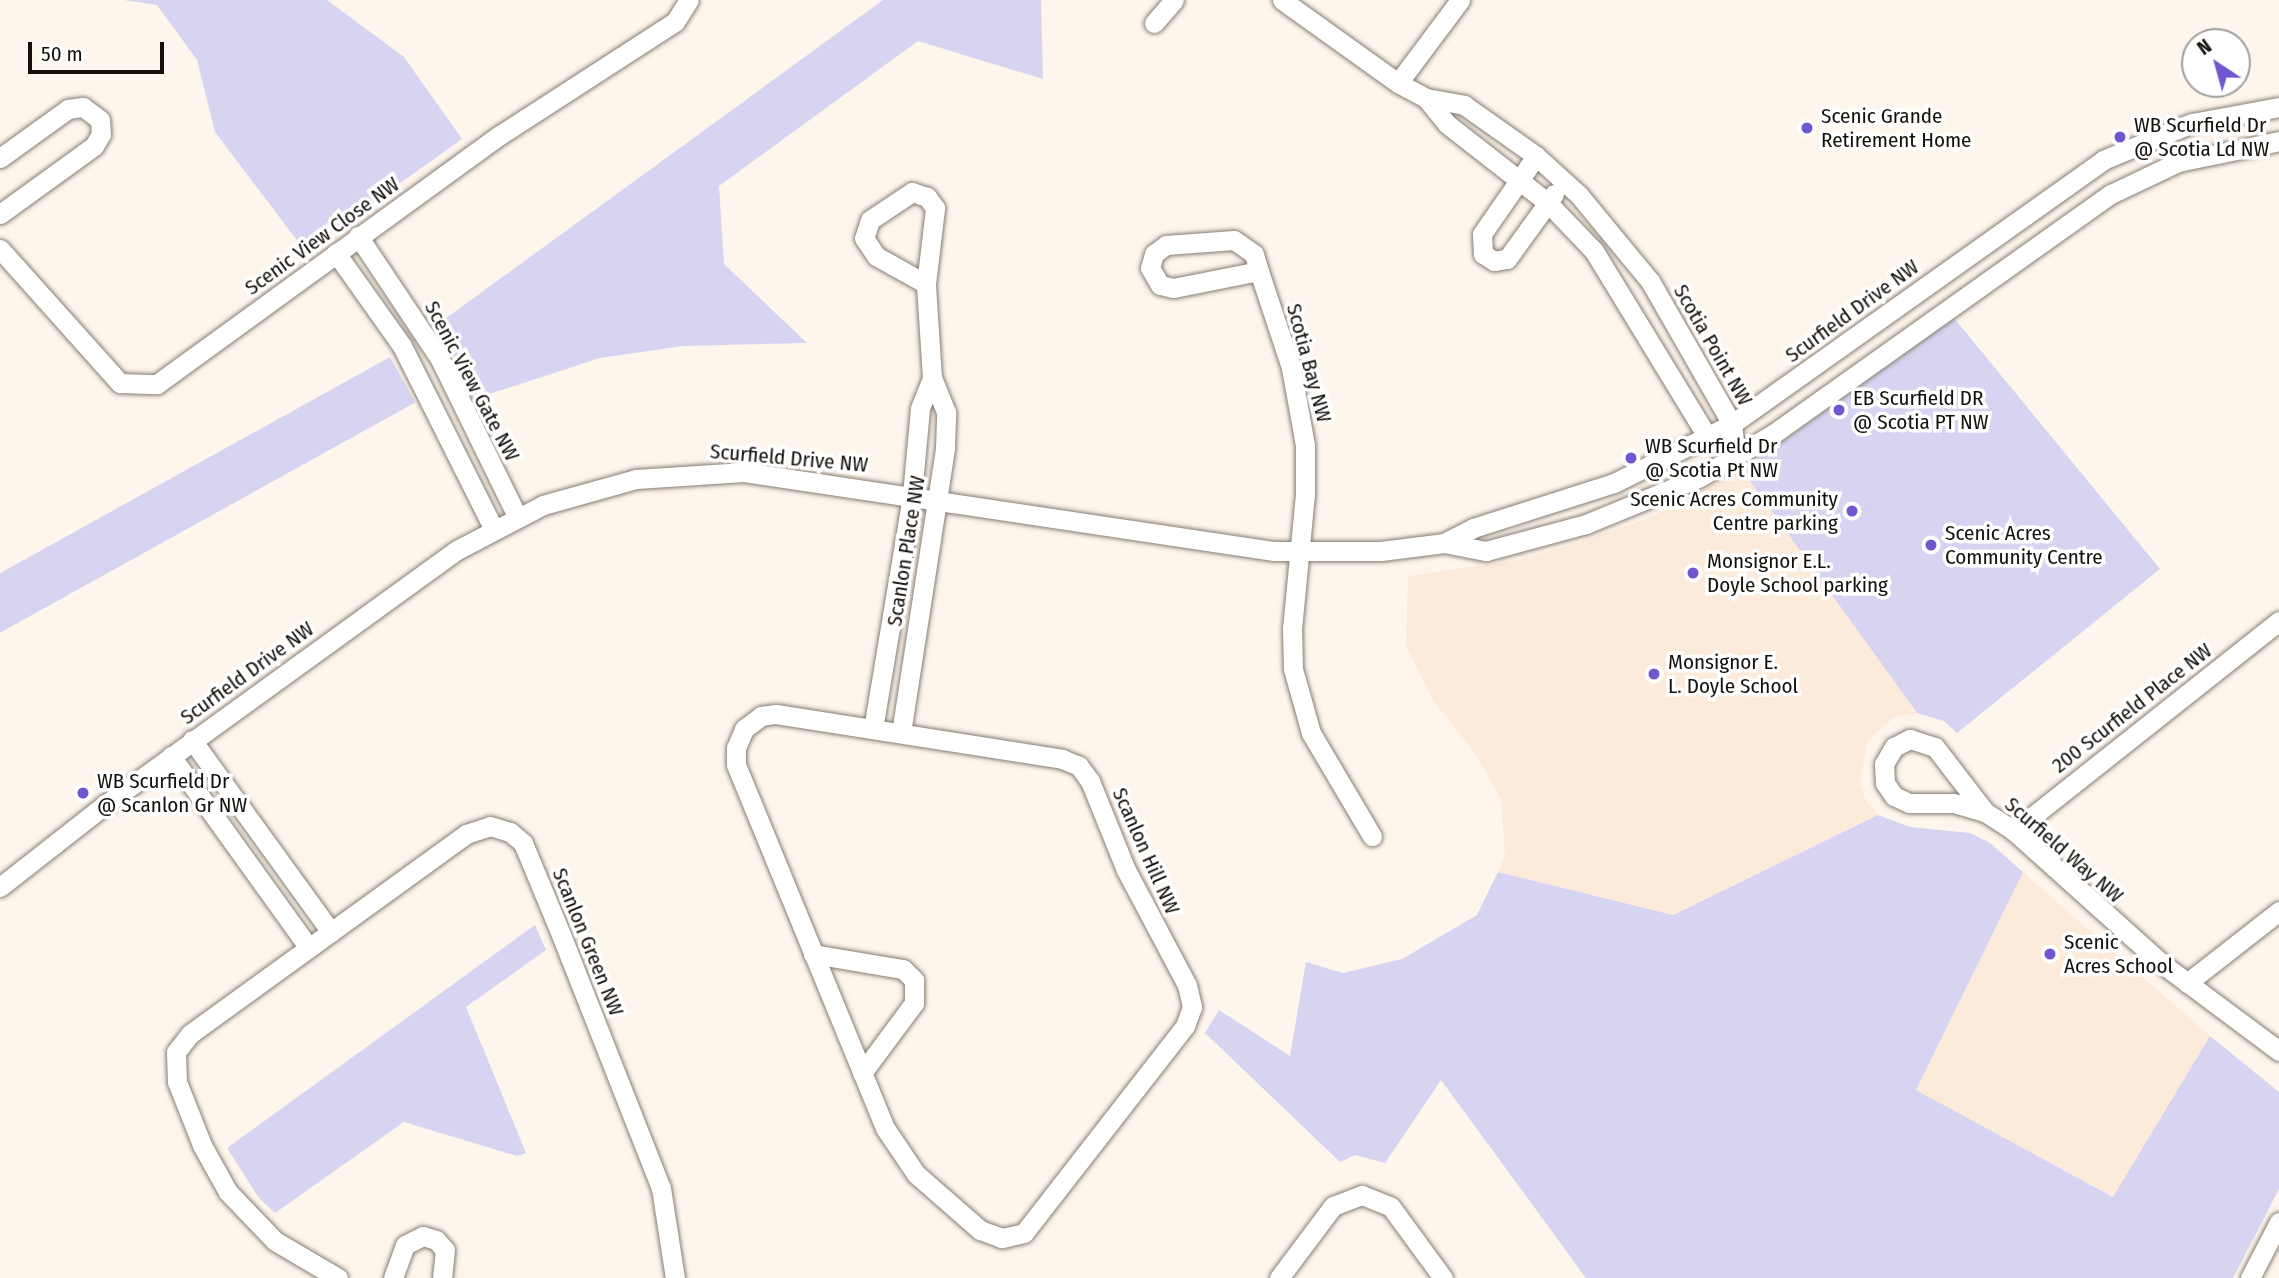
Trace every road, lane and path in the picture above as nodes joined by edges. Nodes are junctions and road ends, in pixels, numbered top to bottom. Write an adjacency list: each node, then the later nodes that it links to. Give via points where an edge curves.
1 (689, 0): 17 (street, Scenic View Close NW, via 675,22 552,99)
2 (1174, 0): 5 (street)
3 (1282, 0): 6 (street, Scotia Point NW)
4 (1460, 0): 6 (street)
5 (1154, 23)
6 (1398, 83): 7 (street, Scotia Point NW)
7 (1426, 98): 10 (street, Scotia Point NW, via 1464,104); 12 (street, Scotia Point NW, via 1447,124)
8 (2279, 107): 16 (street, Scurfield Drive NW, via 2207,118 2144,140 2081,173)
9 (2279, 141): 20 (street, Scurfield Drive NW, via 2225,149 2151,173 2111,194)
10 (1536, 156): 12 (street); 13 (street, Scotia Point NW)
11 (0, 158): 15 (street, via 68,109 83,107 100,120 101,134 94,146)
12 (1520, 179): 14 (street, Scotia Point NW); 14 (street, via 1482,234 1480,248 1488,259 1501,261 1512,254)
13 (1563, 180): 14 (street); 24 (street, Scotia Point NW, via 1636,260)
14 (1548, 203): 25 (street, Scotia Point NW, via 1612,275)
15 (0, 214)
16 (2003, 229): 20 (street); 24 (street, Scurfield Drive NW)
17 (358, 236): 19 (street, Scenic View Close NW); 29 (street, Scenic View Gate NW, via 440,359)
18 (0, 249): 19 (street, Scenic View Close NW, via 111,375 132,387 158,384)
19 (336, 253): 30 (street, via 402,346)
20 (2020, 258): 26 (street, Scurfield Drive NW)
21 (1259, 271): 21 (street, Scotia Bay NW, via 1254,254 1234,240 1166,245 1154,254 1150,268 1155,281 1173,288); 32 (street, Scotia Bay NW, via 1302,412 1305,494)
22 (926, 284): 22 (street, Scanlon Place NW, via 935,208 927,197 912,192 870,220 864,239 876,256); 23 (street, Scanlon Place NW)
23 (932, 378): 27 (street, Scanlon Place NW, via 920,408); 28 (street, Scanlon Place NW, via 946,412)
24 (1732, 424): 25 (street, Scurfield Drive NW); 26 (street, Scotia Point NW)
25 (1708, 438): 26 (street, Scotia Point NW); 31 (street, Scurfield Drive NW, via 1614,483 1473,528)
26 (1736, 457): 31 (street, Scurfield Drive NW, via 1649,501 1555,534 1486,551)
27 (912, 495): 28 (street, Scurfield Drive NW); 29 (street, Scurfield Drive NW, via 788,477 702,472 605,486); 34 (street, Scanlon Place NW)
28 (938, 499): 32 (street, Scurfield Drive NW); 35 (street, Scanlon Place NW)
29 (517, 516): 30 (street, Scurfield Drive NW)
30 (493, 528): 36 (street, Scurfield Drive NW)
31 (1444, 543): 32 (street, Scurfield Drive NW)
32 (1298, 552): 40 (street, Scotia Bay NW, via 1293,670 1302,709 1320,749)
33 (2279, 621): 39 (street, 200 Scurfield Place NW)
34 (873, 729): 35 (street, Scanlon Hill NW); 45 (street, Scanlon Hill NW, via 776,713 751,722 736,748 736,765)
35 (901, 733): 48 (street, Scanlon Hill NW, via 1062,759 1079,766 1090,781 1152,923 1187,985 1192,1007 1185,1026 1033,1227 1012,1238 980,1230 916,1174 885,1128)
36 (192, 740): 37 (street, Scurfield Drive NW); 43 (street)
37 (171, 756): 41 (street, Scurfield Drive NW); 44 (street)
38 (1985, 812): 38 (street, Scurfield Way NW, via 1960,774 1928,742 1902,742 1886,757 1885,783 1901,800 1953,803); 39 (street, Scurfield Way NW)
39 (2014, 831): 46 (street, Scurfield Way NW, via 2103,915)
40 (1372, 836)
41 (0, 887)
42 (2279, 911): 46 (street)
43 (331, 932): 44 (street, Scanlon Green NW); 53 (street, Scanlon Green NW, via 474,830 490,826 518,838 647,1146 661,1188)
44 (309, 948): 50 (street, Scanlon Green NW, via 190,1034 176,1052 174,1072 213,1167 239,1206 275,1241)
45 (813, 954): 48 (street, Scanlon Hill NW); 48 (street, via 902,969 914,980 914,1003)
46 (2187, 983): 47 (street, Scurfield Way NW)
47 (2279, 1051)
48 (862, 1073)
49 (2279, 1222): 56 (street)
50 (338, 1278)
51 (393, 1278): 52 (street, via 405,1245 423,1236 436,1240 445,1250)
52 (442, 1278)
53 (675, 1278)
54 (1279, 1278): 55 (street, via 1333,1206 1362,1195 1391,1207)
55 (1443, 1278)
56 (2250, 1278)

